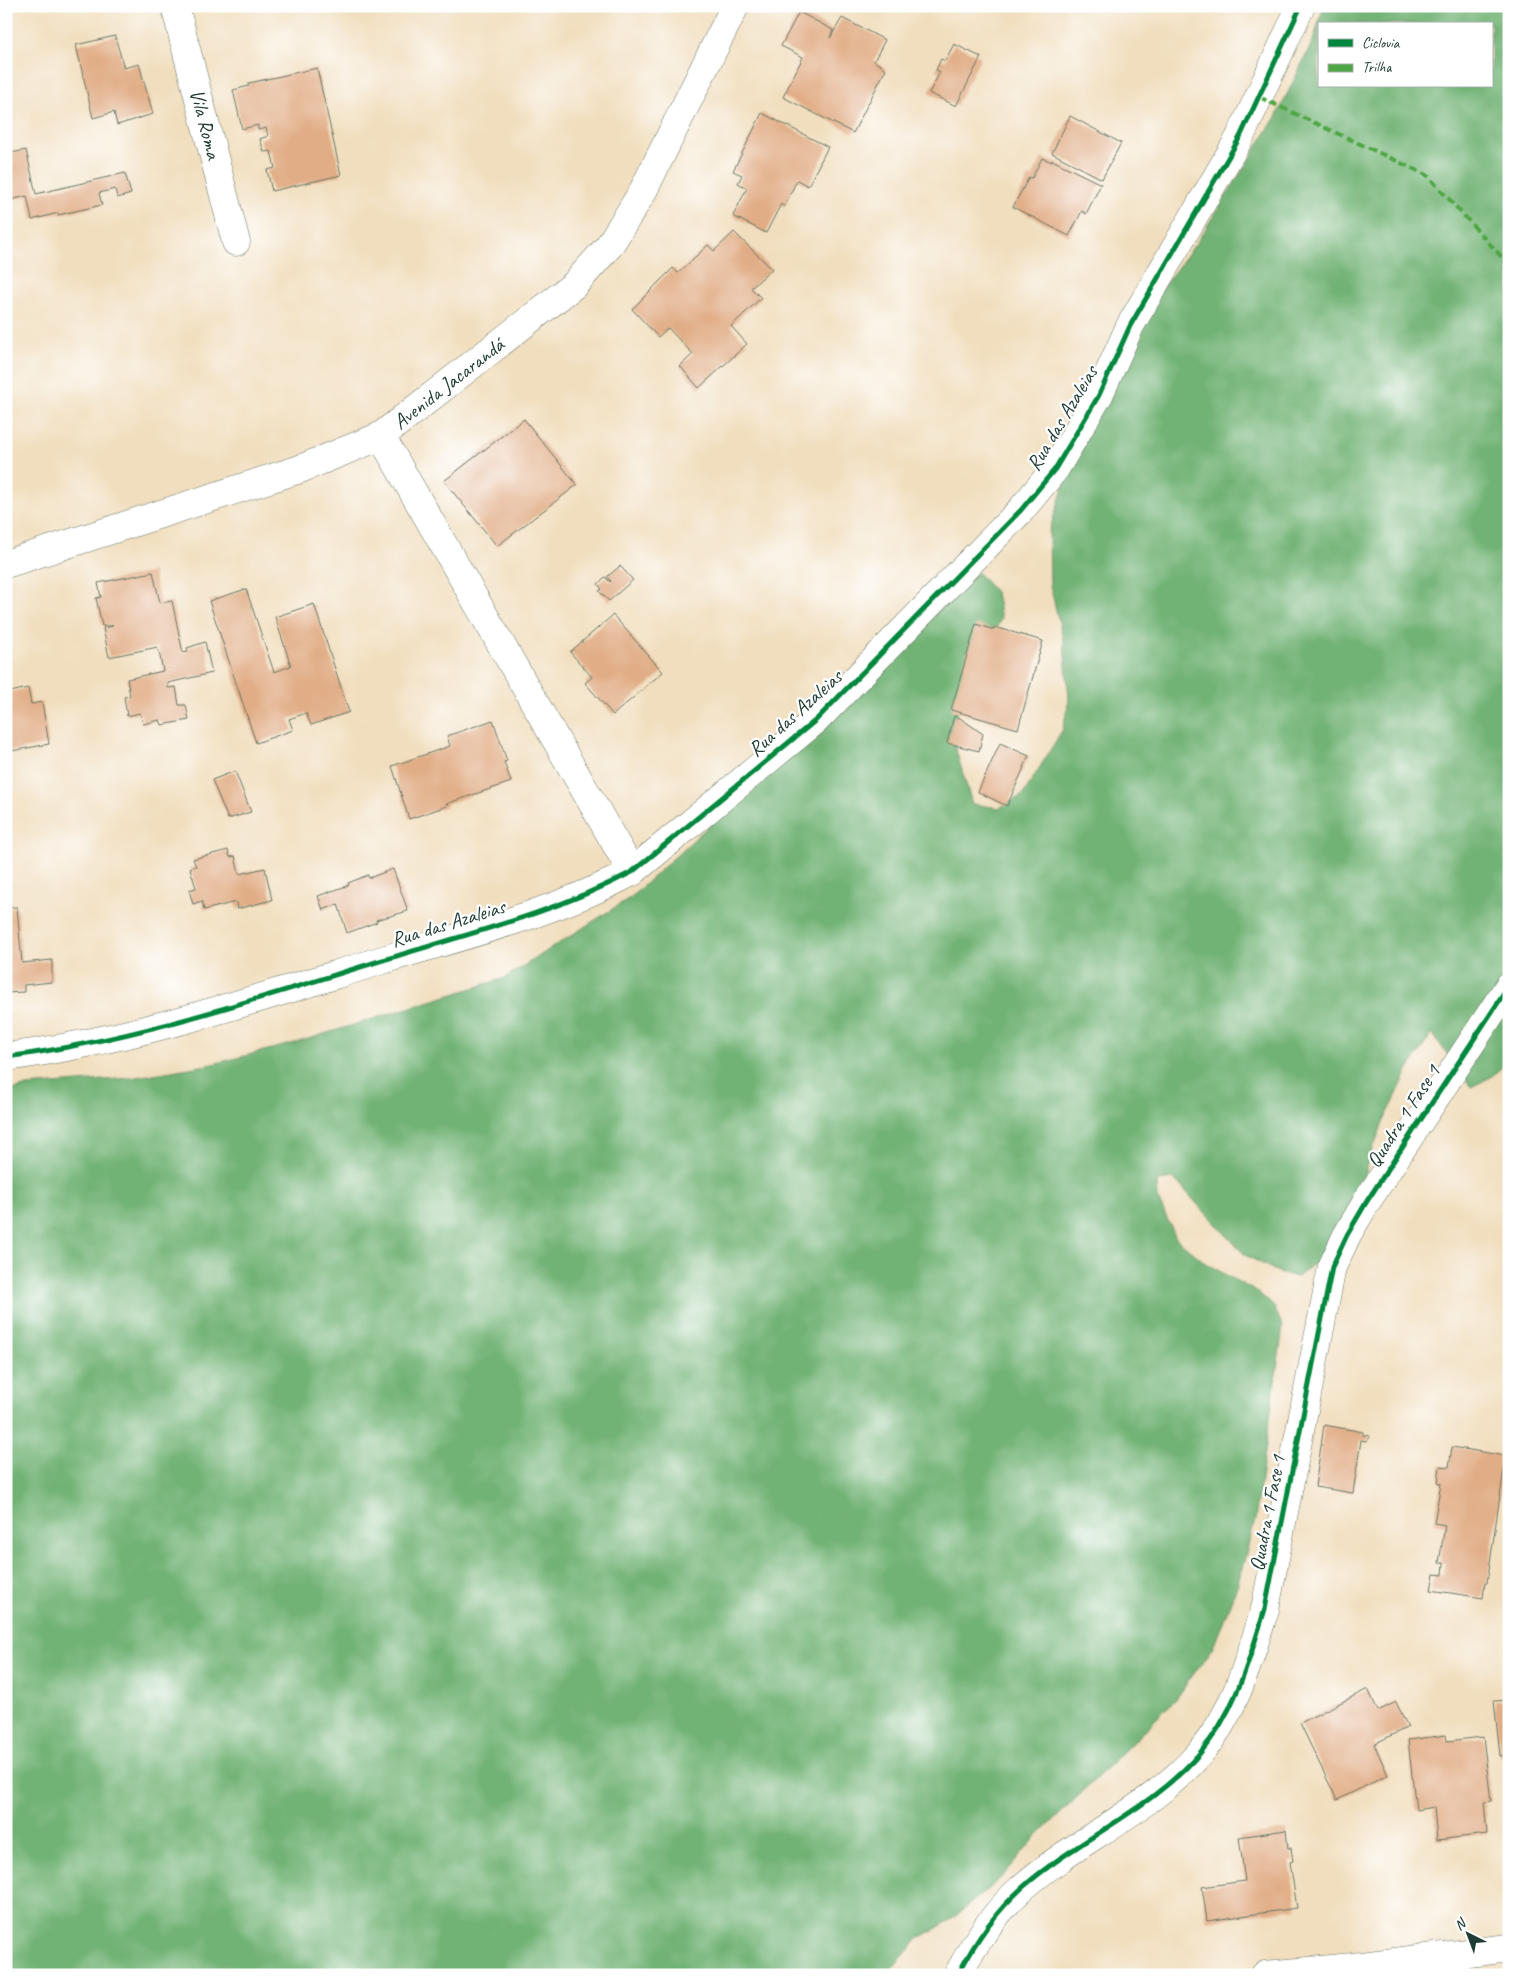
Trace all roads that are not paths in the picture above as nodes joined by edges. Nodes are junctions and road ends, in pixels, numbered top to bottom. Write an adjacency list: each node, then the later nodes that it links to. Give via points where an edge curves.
1 (175, 6): 4 (street, Vila Roma)
2 (735, 6): 5 (street, Avenida Jacarandá, via 642,193 609,246 574,285)
3 (1301, 6): 7 (street, Rua das Azaleias, via 1240,137 1130,326 1099,395 1055,469 1021,510 816,720)
4 (236, 242)
5 (381, 436): 6 (street, Avenida Jacarandá, via 300,469); 7 (street)
6 (6, 564)
7 (632, 872): 9 (street, Rua das Azaleias, via 535,913 214,1012 119,1037)
8 (1509, 986): 11 (street, Quadra 1 Fase 1, via 1367,1202 1332,1266 1265,1609 1248,1665 1226,1716 1201,1751 1165,1788 1053,1864 1000,1910)
9 (6, 1058)
10 (1509, 1948): 12 (street)
11 (958, 1975)
12 (1265, 1975)

